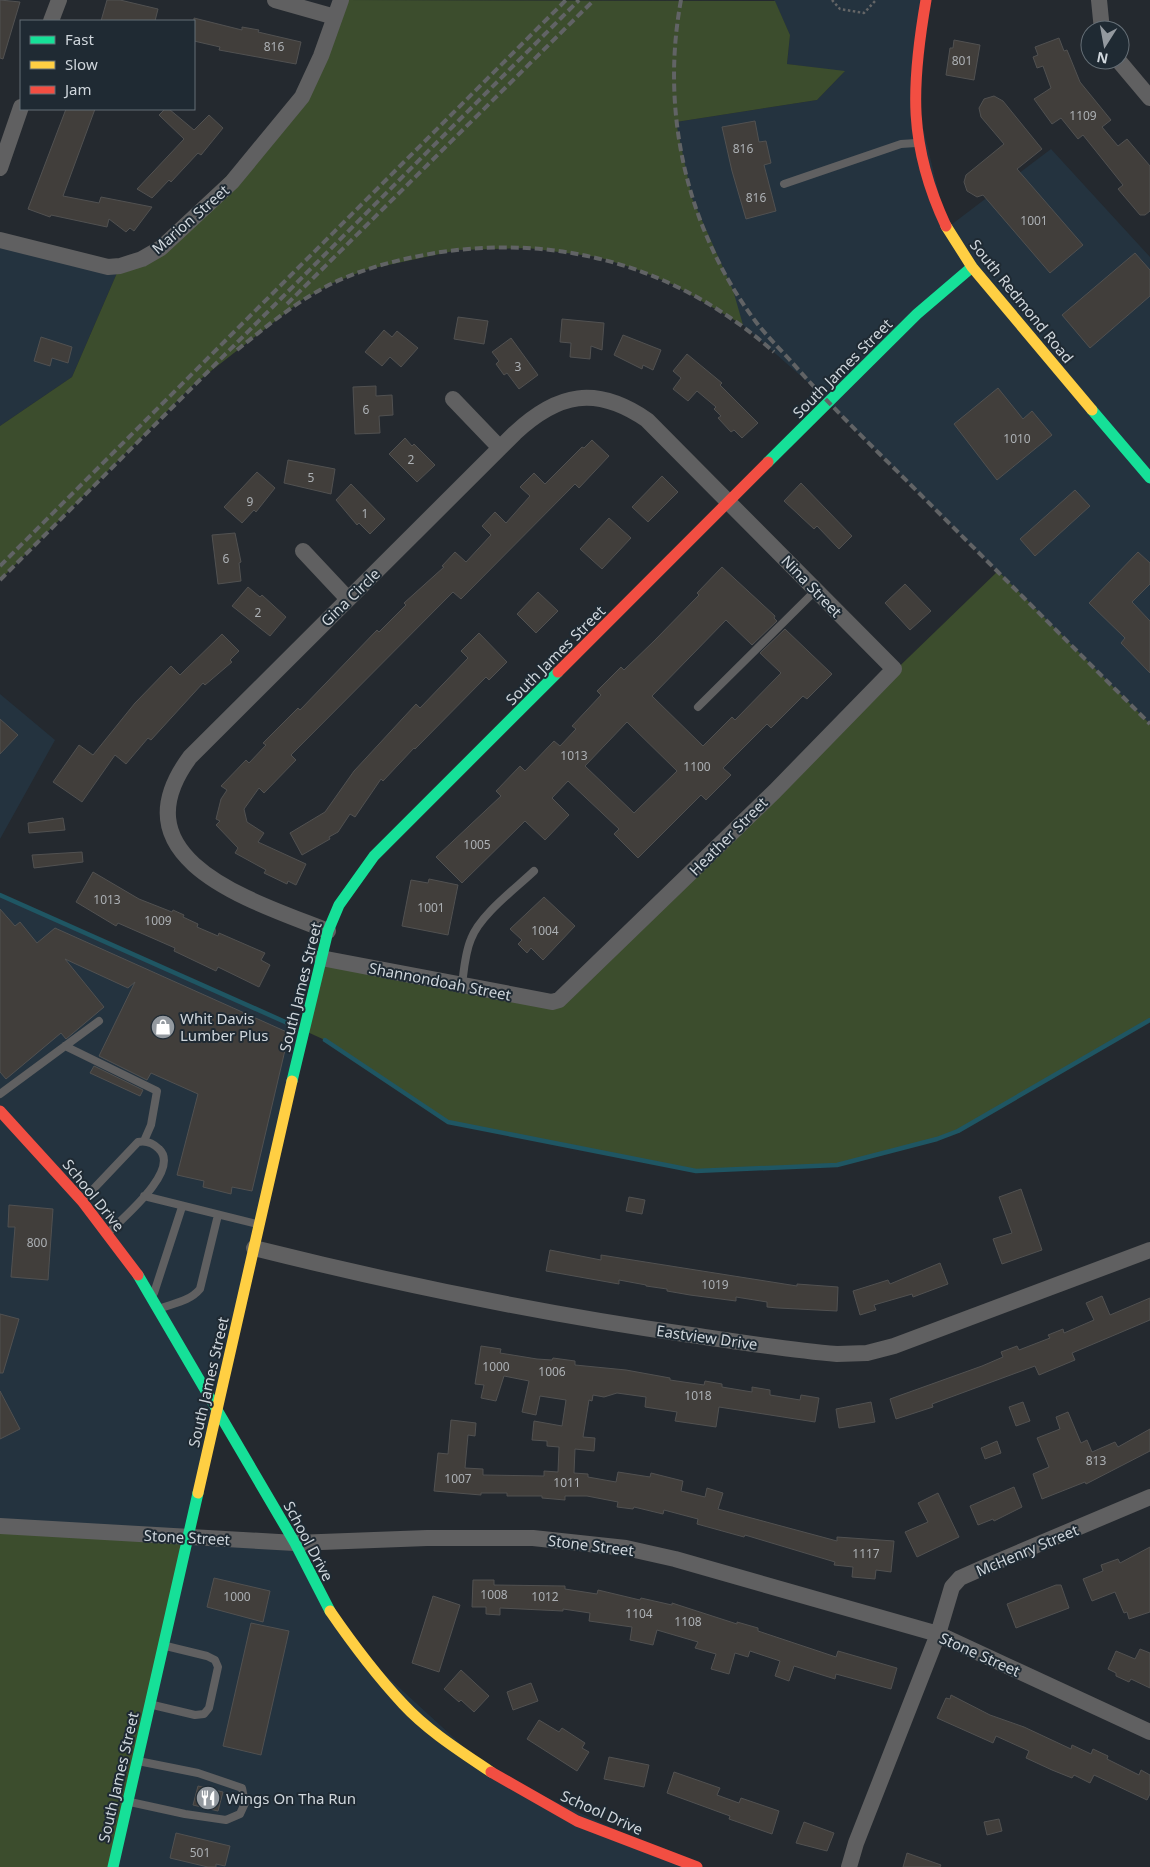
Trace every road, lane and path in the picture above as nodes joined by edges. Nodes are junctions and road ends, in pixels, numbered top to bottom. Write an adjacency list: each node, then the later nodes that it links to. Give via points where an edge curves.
1 (59, 0): 9 (street)
2 (275, 0): 8 (street)
3 (341, 0): 8 (street, Marion Street)
4 (832, 0): 5 (path, via 840,9 864,13)
5 (876, 0)
6 (926, 0): 14 (street, South Redmond Road, via 913,86)
7 (1099, 0): 10 (street)
8 (335, 17): 17 (street, Marion Street, via 302,97 198,216 162,248 142,259 108,267)
9 (51, 20)
10 (1101, 20)
11 (1126, 70): 12 (street)
12 (1150, 98)
13 (20, 110): 15 (street)
14 (918, 143): 16 (lane, via 901,144); 18 (street, South Redmond Road, via 930,191 947,228)
15 (0, 168)
16 (784, 184)
17 (0, 240)
18 (972, 267): 21 (street, South Redmond Road); 22 (street, South James Street, via 917,314)
19 (453, 399): 20 (street)
20 (500, 448): 22 (street, Gina Circle, via 531,417 550,405 566,399 599,398 616,402 647,420); 25 (street, Gina Circle)
21 (1150, 478)
22 (728, 505): 24 (street, Nina Street); 29 (street, South James Street, via 374,856 339,905)
23 (303, 551): 25 (street)
24 (816, 590): 26 (street, Nina Street); 27 (lane)
25 (348, 599): 29 (street, Gina Circle, via 190,757 175,780 169,798 168,816 176,844 201,873 247,899)
26 (894, 670): 32 (street, Heather Street)
27 (698, 707)
28 (534, 871): 31 (lane, via 476,929 466,953)
29 (328, 930): 30 (street, South James Street)
30 (321, 958): 31 (street, Shannondoah Street); 42 (street, South James Street)
31 (462, 985): 32 (street, Shannondoah Street, via 552,1002)
32 (559, 1000)
33 (98, 1022): 34 (lane)
34 (65, 1046): 35 (lane); 37 (lane, via 156,1091 151,1125)
35 (0, 1094)
36 (0, 1111): 39 (street, School Drive)
37 (144, 1140): 38 (lane, via 161,1151 164,1163 161,1175); 39 (lane, via 132,1146)
38 (144, 1196): 40 (lane); 43 (lane)
39 (82, 1201): 43 (street, School Drive)
40 (182, 1207): 41 (lane); 46 (lane)
41 (218, 1215): 42 (lane); 47 (lane, via 200,1289 186,1300)
42 (259, 1225): 44 (street, South James Street)
43 (108, 1234): 46 (street, School Drive)
44 (254, 1248): 45 (street, Eastview Drive, via 539,1312 837,1354 867,1353 894,1346); 48 (street, South James Street)
45 (1150, 1250)
46 (152, 1298): 47 (street, School Drive)
47 (159, 1308): 48 (street, School Drive)
48 (217, 1407): 51 (street, South James Street); 52 (street, School Drive)
49 (1150, 1497): 53 (street, McHenry Street, via 960,1578 952,1587)
50 (0, 1526): 51 (street, Stone Street)
51 (189, 1538): 52 (street, Stone Street); 54 (street, South James Street)
52 (296, 1543): 53 (street, Stone Street, via 533,1538 618,1547 675,1559); 60 (street, School Drive, via 325,1604 355,1647 420,1721 535,1799 577,1821)
53 (938, 1634): 56 (street, Stone Street); 61 (street, McHenry Street)
54 (164, 1646): 55 (street, South James Street); 55 (lane, via 215,1660 218,1667 209,1708 204,1714 195,1715)
55 (150, 1705): 57 (street, South James Street)
56 (1150, 1732)
57 (137, 1761): 58 (street, South James Street); 58 (lane, via 198,1773 242,1788 245,1803 240,1814 226,1820)
58 (128, 1802): 59 (street, South James Street)
59 (113, 1867)
60 (697, 1867)
61 (849, 1867)

